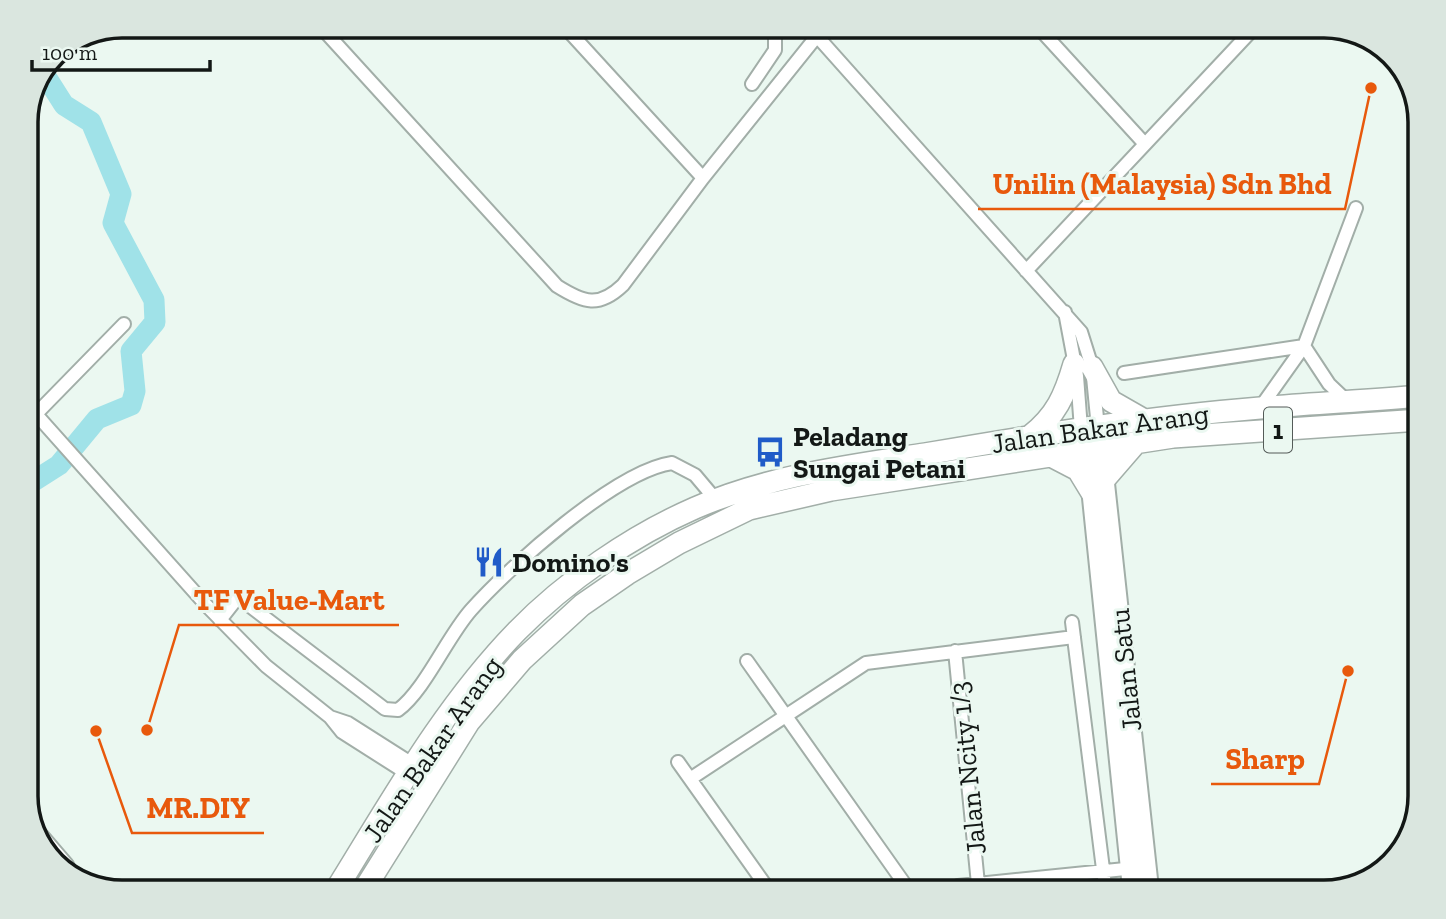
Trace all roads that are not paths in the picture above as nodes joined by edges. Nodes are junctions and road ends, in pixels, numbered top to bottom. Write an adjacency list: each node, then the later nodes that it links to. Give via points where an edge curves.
1 (332, 39): 10 (street, via 557,286 574,297 594,302 610,298)
2 (576, 39): 10 (street)
3 (775, 39): 8 (street, via 775,50)
4 (808, 39): 10 (street)
5 (825, 39): 12 (street)
6 (1049, 39): 9 (street)
7 (1244, 39): 9 (street)
8 (752, 84)
9 (1144, 143): 12 (street)
10 (702, 178)
11 (1356, 208): 15 (street)
12 (1026, 271): 13 (street)
13 (1065, 310): 16 (street); 16 (street, via 1082,332)
14 (124, 324): 21 (street)
15 (1304, 346): 17 (street); 19 (street, via 1329,384); 20 (street)
16 (1083, 366): 23 (main road, via 1111,401); 25 (main road, via 1059,407); 26 (street); 26 (street)
17 (1124, 373)
18 (1408, 397): 19 (main road, Jalan Bakar Arang / 1)
19 (1350, 403): 20 (main road, Jalan Bakar Arang / 1)
20 (1260, 408): 23 (main road, Jalan Bakar Arang / 1)
21 (39, 411)
22 (39, 418): 31 (street)
23 (1146, 421): 26 (main road, Jalan Bakar Arang / 1)
24 (1408, 421): 27 (main road, Jalan Bakar Arang / 1)
25 (1030, 436): 26 (main road, Jalan Bakar Arang / 1); 30 (main road, Jalan Bakar Arang / 1, via 837,466)
26 (1091, 439): 27 (main road, Jalan Bakar Arang / 1); 28 (main road, Jalan Bakar Arang / 1); 29 (main road, Jalan Satu)
27 (1136, 443): 29 (main road)
28 (1053, 457): 29 (main road); 43 (main road, Jalan Bakar Arang / 1, via 831,490 749,509 627,574 582,605 522,660 469,722)
29 (1098, 487): 40 (main road, Jalan Satu)
30 (716, 500): 31 (street, via 685,467 672,463 659,465 565,522 470,611 398,710 385,709 239,597); 38 (main road, Jalan Bakar Arang / 1, via 627,546 575,581 518,630 476,677)
31 (220, 620): 38 (street, via 342,732)
32 (1072, 622): 33 (street)
33 (1074, 637): 34 (street); 41 (street)
34 (955, 651): 36 (street, via 866,663); 46 (street, Jalan Ncity 1/3)
35 (747, 661): 36 (street)
36 (786, 715): 39 (street); 45 (street)
37 (678, 762): 39 (street)
38 (411, 770): 42 (main road, Jalan Bakar Arang / 1)
39 (690, 779): 44 (street)
40 (1138, 868): 41 (street); 49 (main road, Jalan Satu); 50 (main road, Jalan Satu)
41 (1103, 873): 47 (street); 48 (street)
42 (342, 880)
43 (370, 880)
44 (762, 880)
45 (902, 880)
46 (978, 880)
47 (1023, 880)
48 (1104, 880)
49 (1136, 880)
50 (1143, 880)

